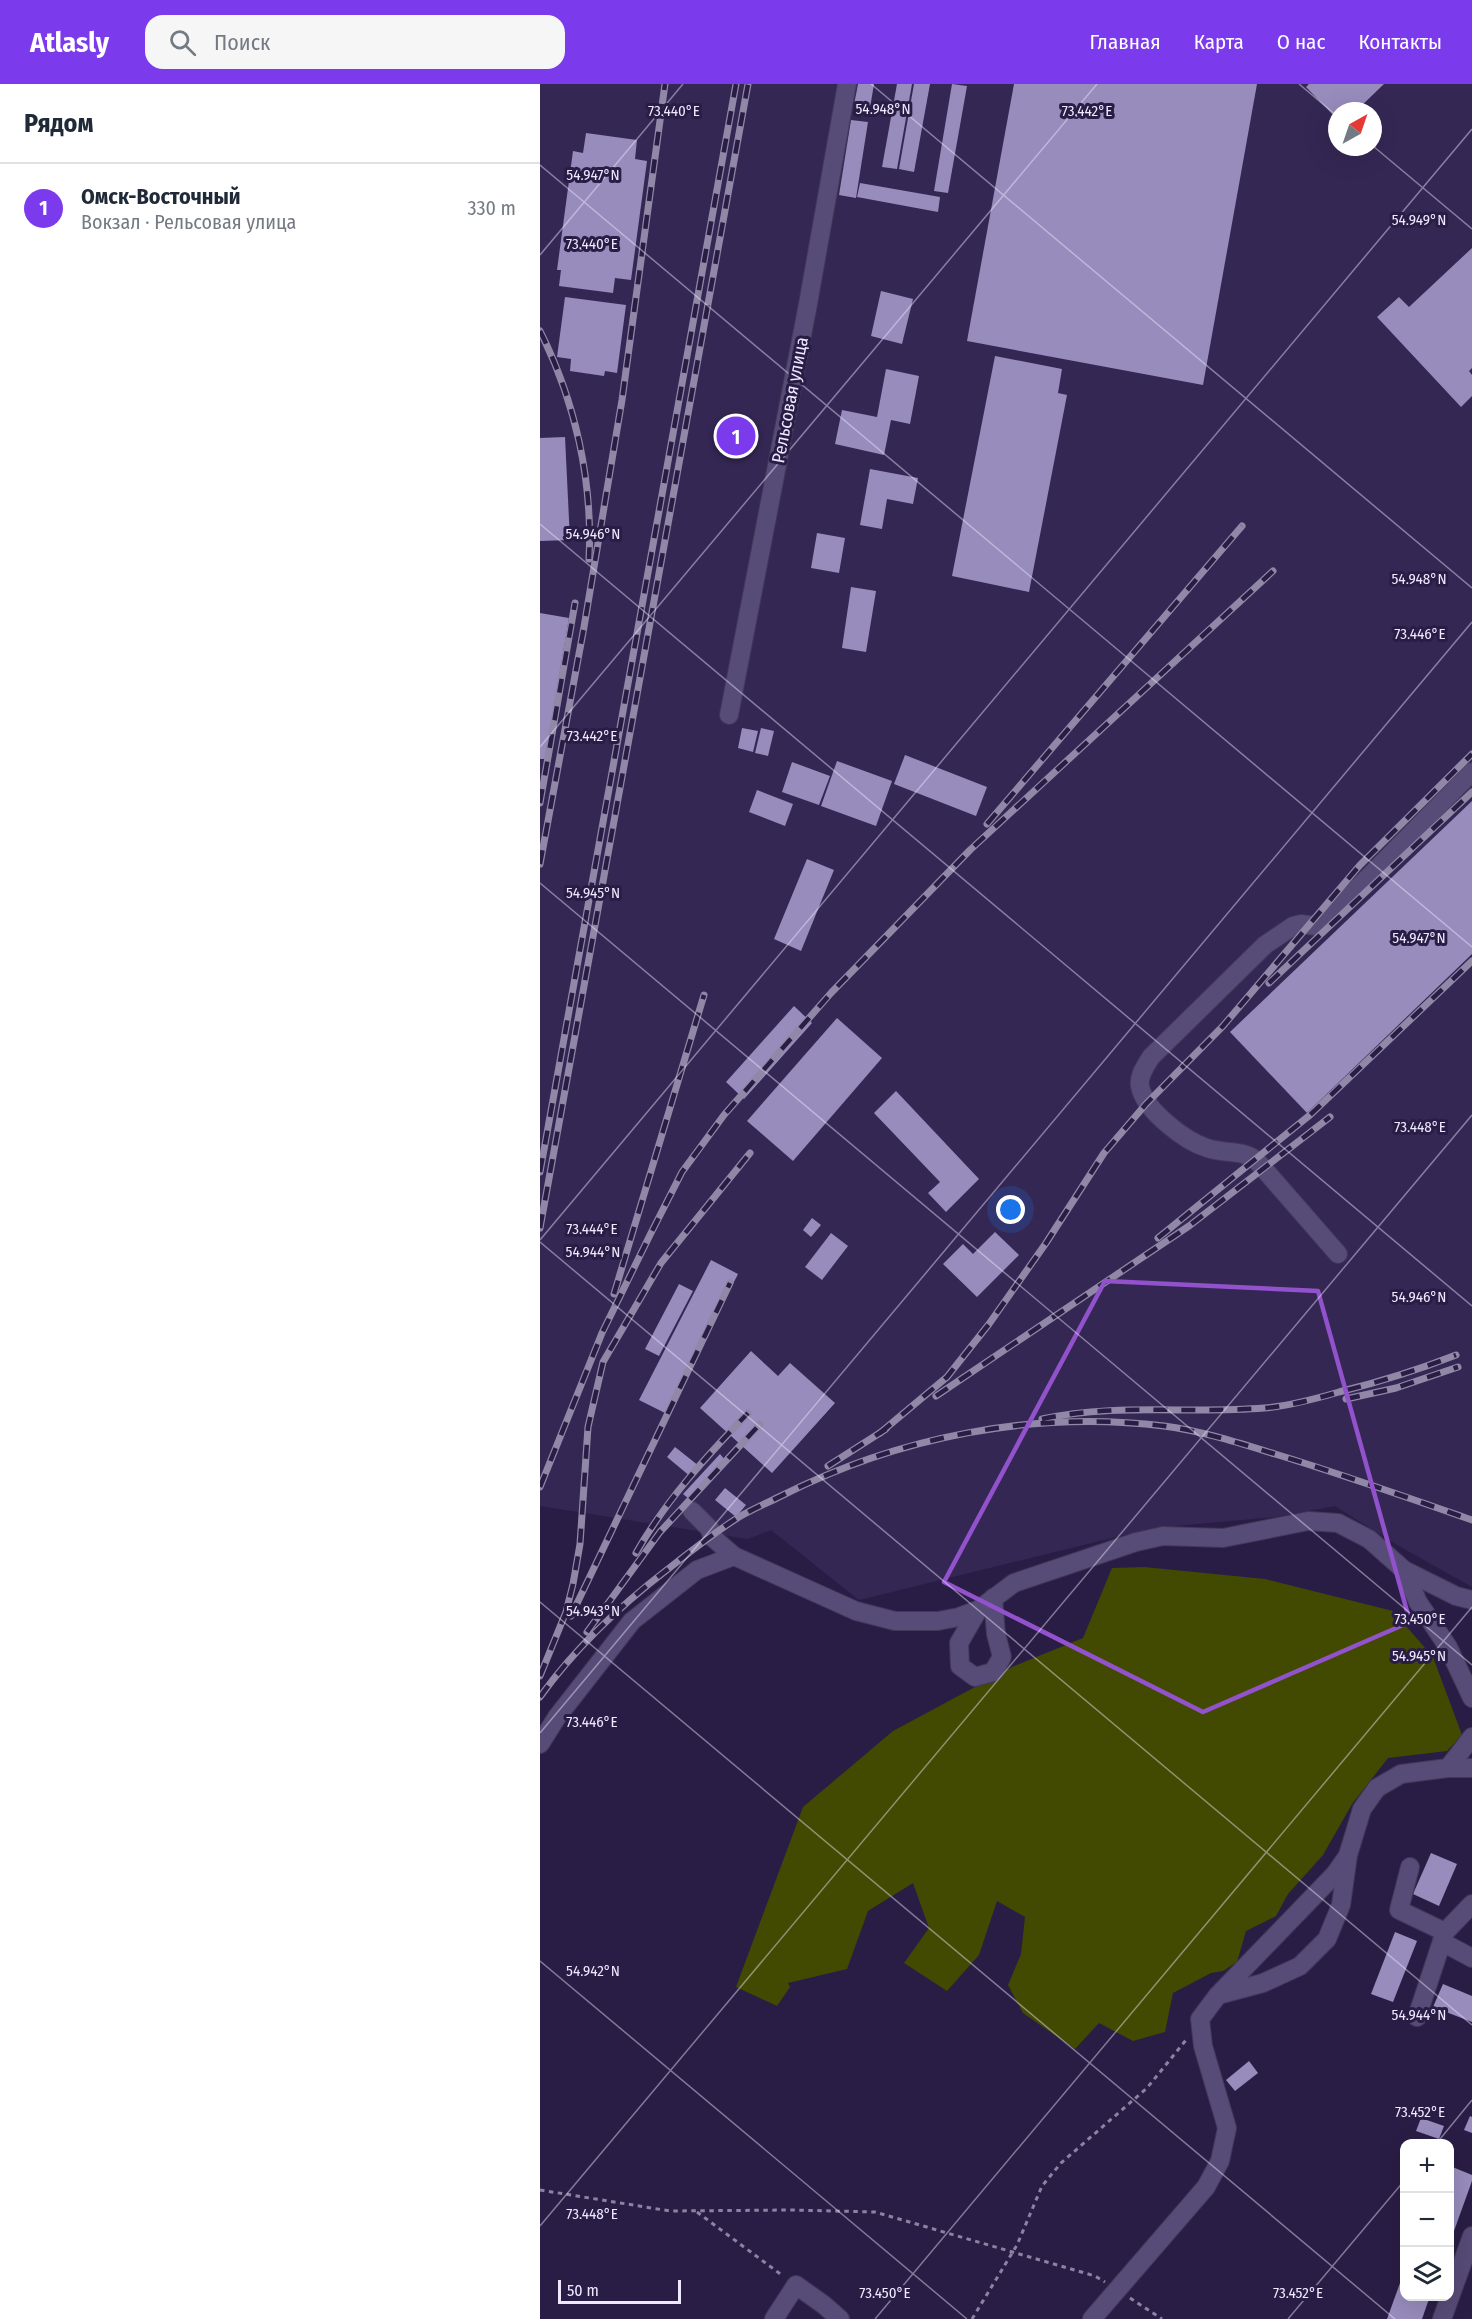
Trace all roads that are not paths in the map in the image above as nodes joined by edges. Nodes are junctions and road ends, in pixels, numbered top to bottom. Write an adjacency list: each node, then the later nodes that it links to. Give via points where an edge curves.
1 (847, 84): 2 (street, Рельсовая улица)
2 (729, 715)
3 (1472, 772): 4 (street, via 1324,922 1293,926 1264,945 1151,1057 1141,1073 1139,1085 1146,1104 1178,1132 1207,1149 1248,1154 1256,1160)
4 (1338, 1254)
5 (692, 1511): 6 (street, via 710,1528 711,1537)
6 (734, 1556): 10 (street, via 856,1611 895,1620 938,1621); 13 (street, via 697,1570 632,1621)
7 (1404, 1570): 8 (street, via 1369,1539 1338,1522 1308,1521 1223,1538 1163,1536 1136,1542 1014,1583); 9 (street); 11 (street)
8 (993, 1598): 10 (street); 10 (street, via 1002,1657 993,1672 975,1677 960,1666 960,1642)
9 (1472, 1600)
10 (978, 1611)
11 (1472, 1698)
12 (1472, 1737): 14 (street)
13 (540, 1744)
14 (1448, 1768): 15 (street); 16 (street, via 1401,1774 1377,1788 1362,1809)
15 (1472, 1768)
16 (1348, 1855): 21 (street, via 1335,1874); 21 (street, via 1341,1905 1327,1939 1300,1966 1263,1983)
17 (1410, 1867): 19 (street, via 1399,1910)
18 (1472, 1904): 19 (street)
19 (1443, 1937): 20 (street); 22 (street)
20 (1472, 1958)
21 (1218, 1995): 27 (street, via 1200,2019 1203,2046 1227,2128 1220,2161 1206,2187)
22 (1417, 2017)
23 (1472, 2236): 24 (street)
24 (1463, 2285): 28 (street)
25 (774, 2319): 26 (street, via 796,2285)
26 (840, 2319)
27 (1092, 2319)
28 (1442, 2319)

